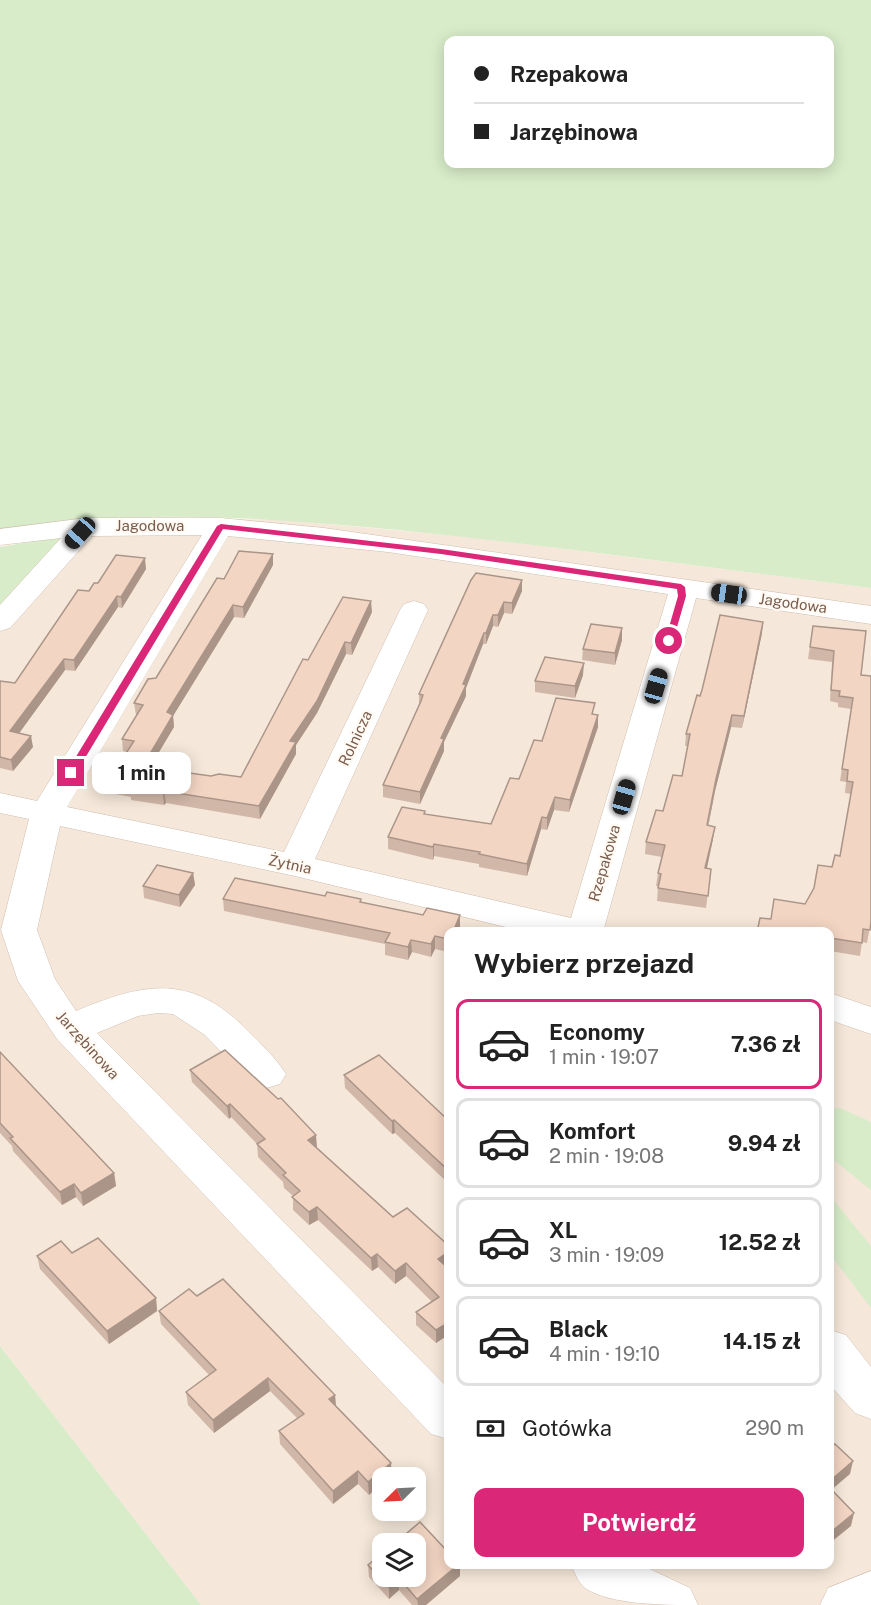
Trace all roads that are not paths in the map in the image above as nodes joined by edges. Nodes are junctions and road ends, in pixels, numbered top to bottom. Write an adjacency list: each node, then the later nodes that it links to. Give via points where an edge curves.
1 (86, 526): 2 (street, Jagodowa); 3 (street, Jagodowa); 7 (street)
2 (221, 526): 4 (street, Jagodowa, via 441,551); 9 (street, Jarzębinowa)
3 (0, 537)
4 (681, 587): 6 (street, Jagodowa); 12 (street, Rzepakowa, via 682,596)
5 (414, 610): 10 (street, Rolnicza)
6 (871, 615)
7 (0, 622)
8 (0, 803): 9 (street, Żytnia)
9 (47, 812): 10 (street, Żytnia); 13 (street, Jarzębinowa)
10 (295, 865): 11 (street, Żytnia)
11 (557, 927)
12 (586, 927)
13 (10, 932): 16 (street, Jarzębinowa)
14 (834, 1007): 15 (street)
15 (871, 1021)
16 (70, 1029): 17 (street, via 119,1009 158,1000 190,1005 219,1025); 20 (street, Jarzębinowa)
17 (266, 1074)
18 (834, 1355): 19 (street)
19 (871, 1399)
20 (444, 1415)
21 (600, 1569): 23 (street)
22 (871, 1595): 24 (street)
23 (672, 1605)
24 (846, 1605)

